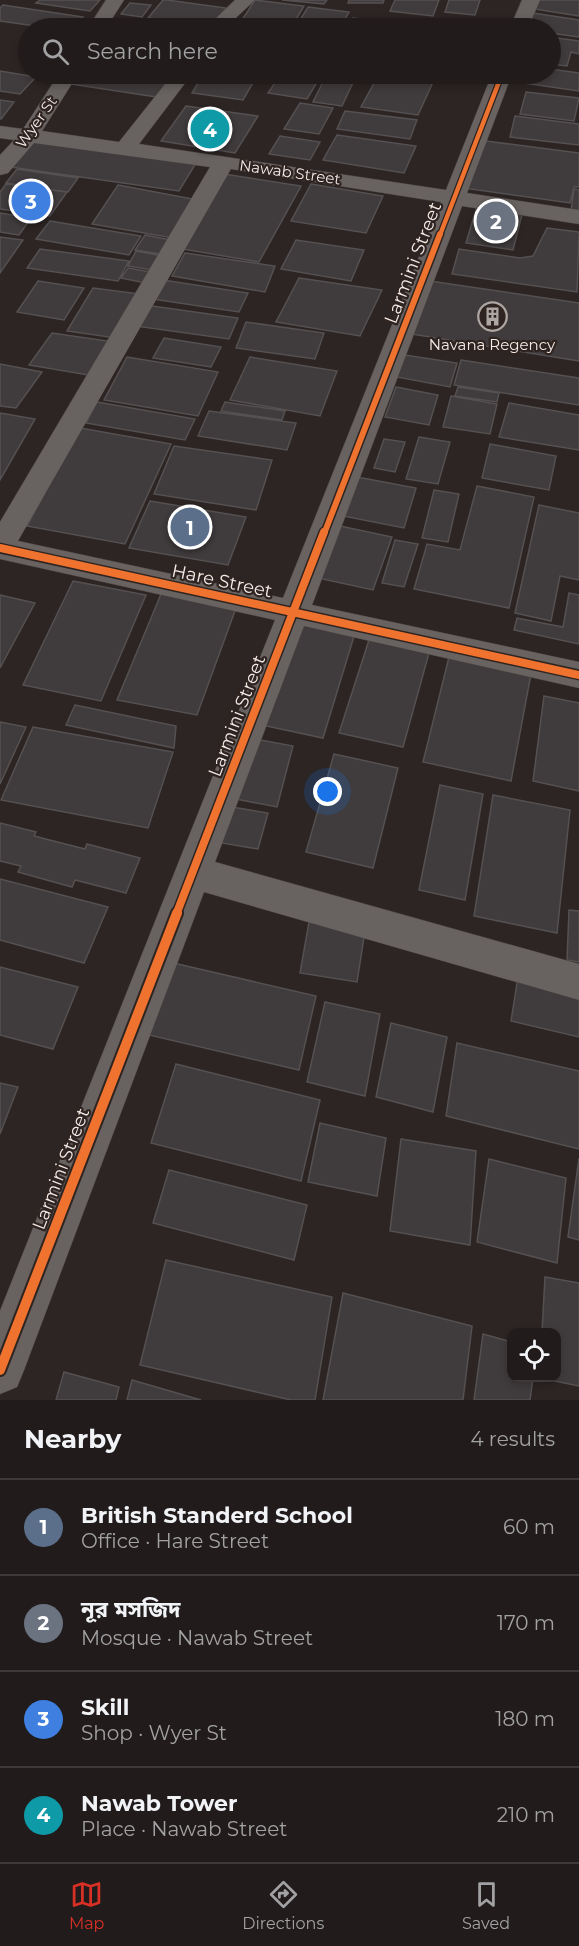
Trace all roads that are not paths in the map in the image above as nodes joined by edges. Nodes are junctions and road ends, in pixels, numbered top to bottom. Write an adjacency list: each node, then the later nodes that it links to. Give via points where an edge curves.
1 (115, 0): 4 (street)
2 (246, 0): 5 (street)
3 (531, 0): 6 (street)
4 (103, 18)
5 (225, 18)
6 (523, 18)
7 (62, 84): 11 (street, Wyer St)
8 (175, 84): 12 (street)
9 (498, 84): 15 (street, Larmini Street)
10 (0, 132): 11 (street, Nawab Street)
11 (29, 136): 12 (street, Nawab Street); 14 (street, Wyer St)
12 (125, 148): 13 (street, Nawab Street)
13 (224, 162): 15 (street, Nawab Street); 17 (street)
14 (0, 168)
15 (454, 196): 16 (street, Nawab Street); 18 (street, Larmini Street)
16 (579, 217)
17 (0, 548): 18 (street, Hare Street)
18 (293, 612): 19 (street, Hare Street); 20 (street, Larmini Street)
19 (579, 675)
20 (192, 873): 21 (street); 22 (street, Larmini Street)
21 (579, 982)
22 (0, 1370)

